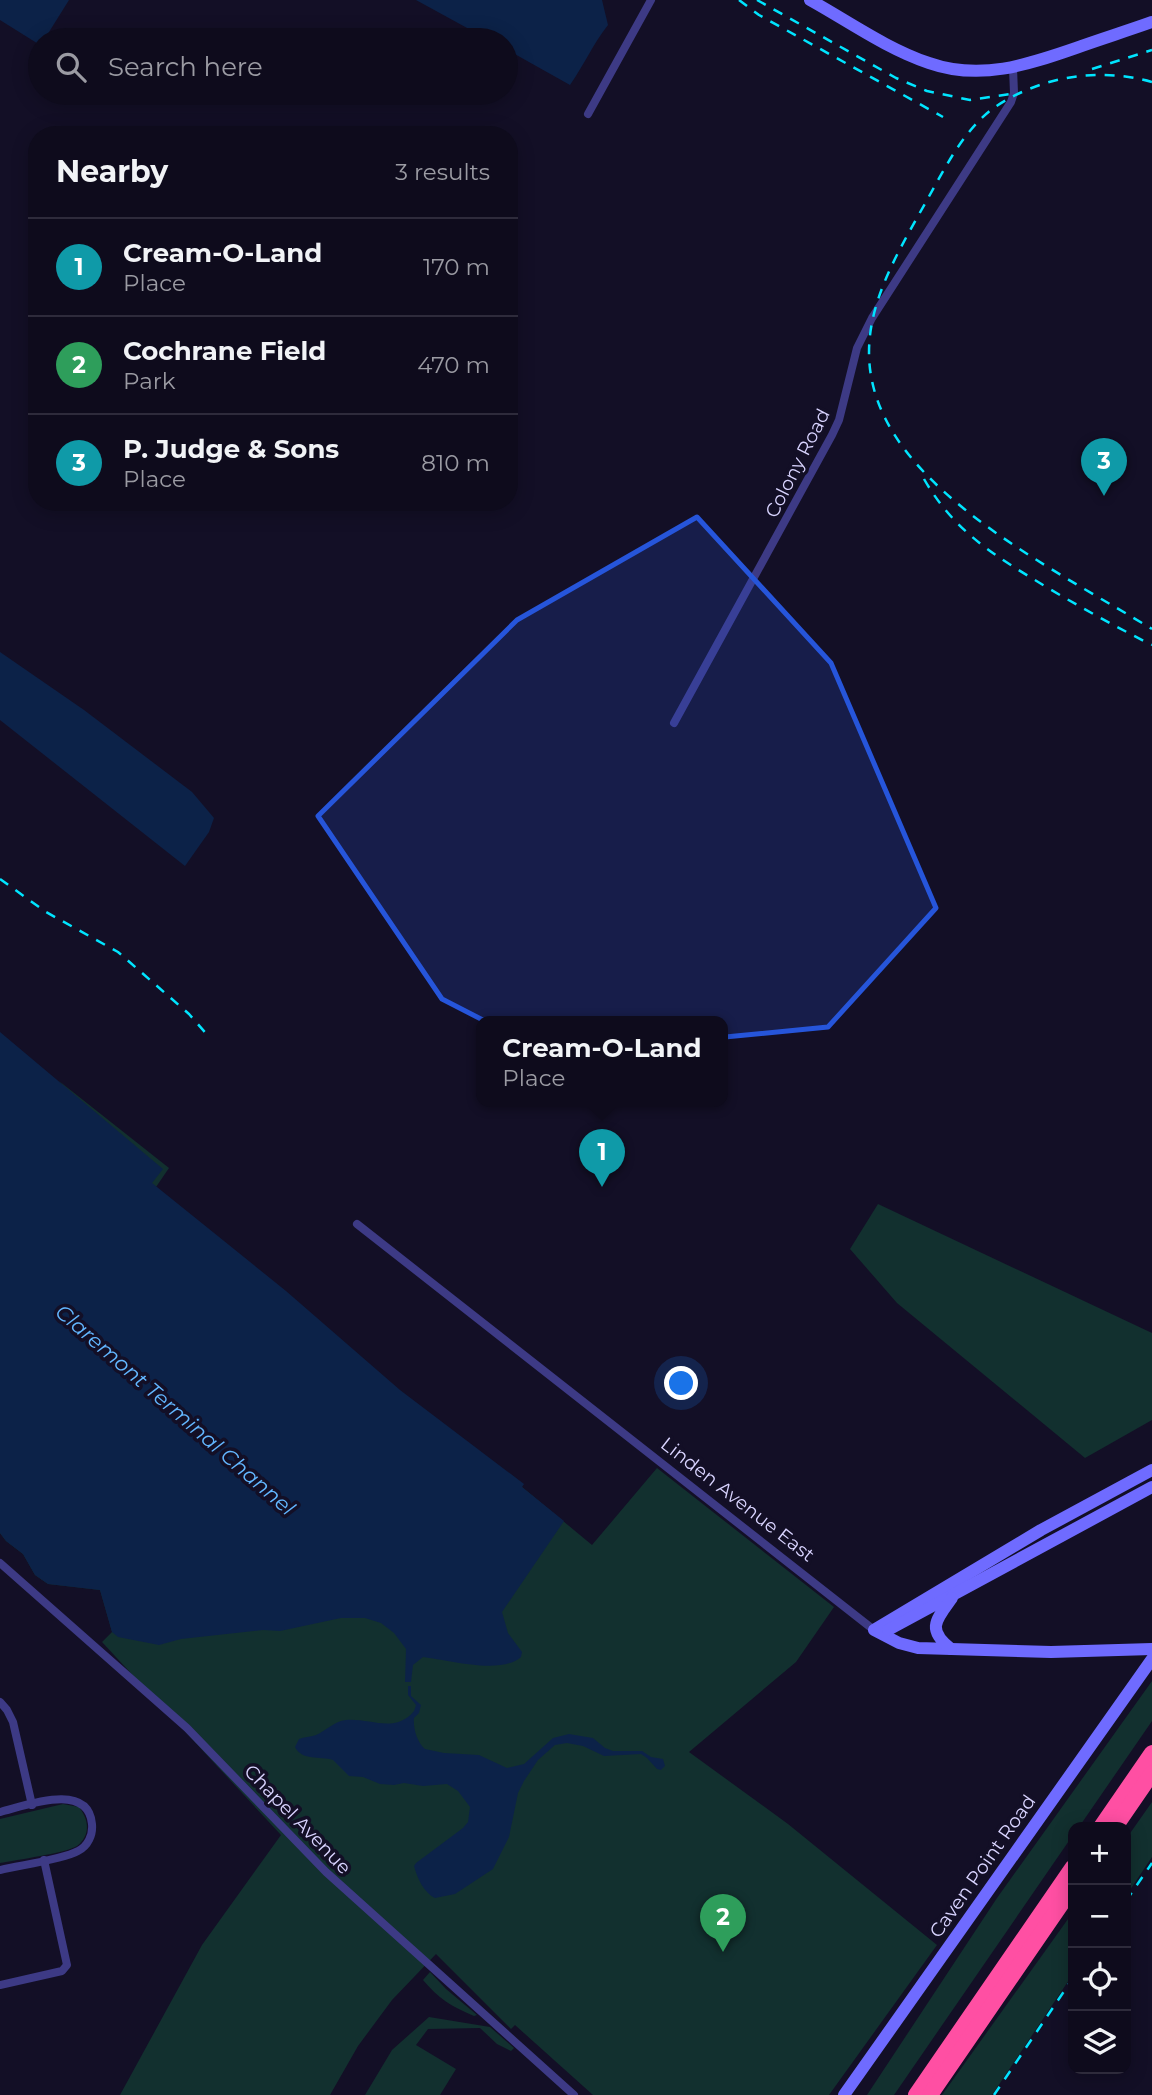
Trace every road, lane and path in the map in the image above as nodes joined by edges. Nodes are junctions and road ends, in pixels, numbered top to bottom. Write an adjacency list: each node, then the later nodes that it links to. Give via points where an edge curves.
1 (651, 0): 5 (street)
2 (810, 0): 4 (street, via 931,64 972,72)
3 (1152, 22): 4 (street)
4 (1013, 68): 6 (street, Colony Road, via 1010,103 872,318 857,348 832,435)
5 (588, 114)
6 (674, 723)
7 (357, 1224): 12 (street, Linden Avenue East)
8 (1152, 1470): 12 (street, via 1041,1530)
9 (1152, 1487): 11 (street)
10 (0, 1563): 28 (street, Chapel Avenue, via 187,1728 326,1872)
11 (954, 1596): 12 (street); 13 (street, via 935,1626 938,1639)
12 (877, 1632): 13 (street, Linden Avenue East, via 906,1646)
13 (951, 1649): 14 (street, Linden Avenue East)
14 (1152, 1649)
15 (1152, 1659): 29 (street, Caven Point Road)
16 (0, 1703): 19 (street, via 13,1722)
17 (1152, 1753): 21 (highway)
18 (1152, 1773): 22 (highway)
19 (32, 1805): 20 (street); 23 (street, via 71,1799 85,1807 92,1819 91,1836 81,1849)
20 (0, 1812)
21 (1104, 1822)
22 (1118, 1822)
23 (44, 1860): 24 (street); 27 (street, via 66,1968)
24 (0, 1870)
25 (1068, 1874): 30 (highway)
26 (1068, 1894): 31 (highway)
27 (0, 1985)
28 (575, 2095)
29 (844, 2095)
30 (916, 2095)
31 (930, 2095)

